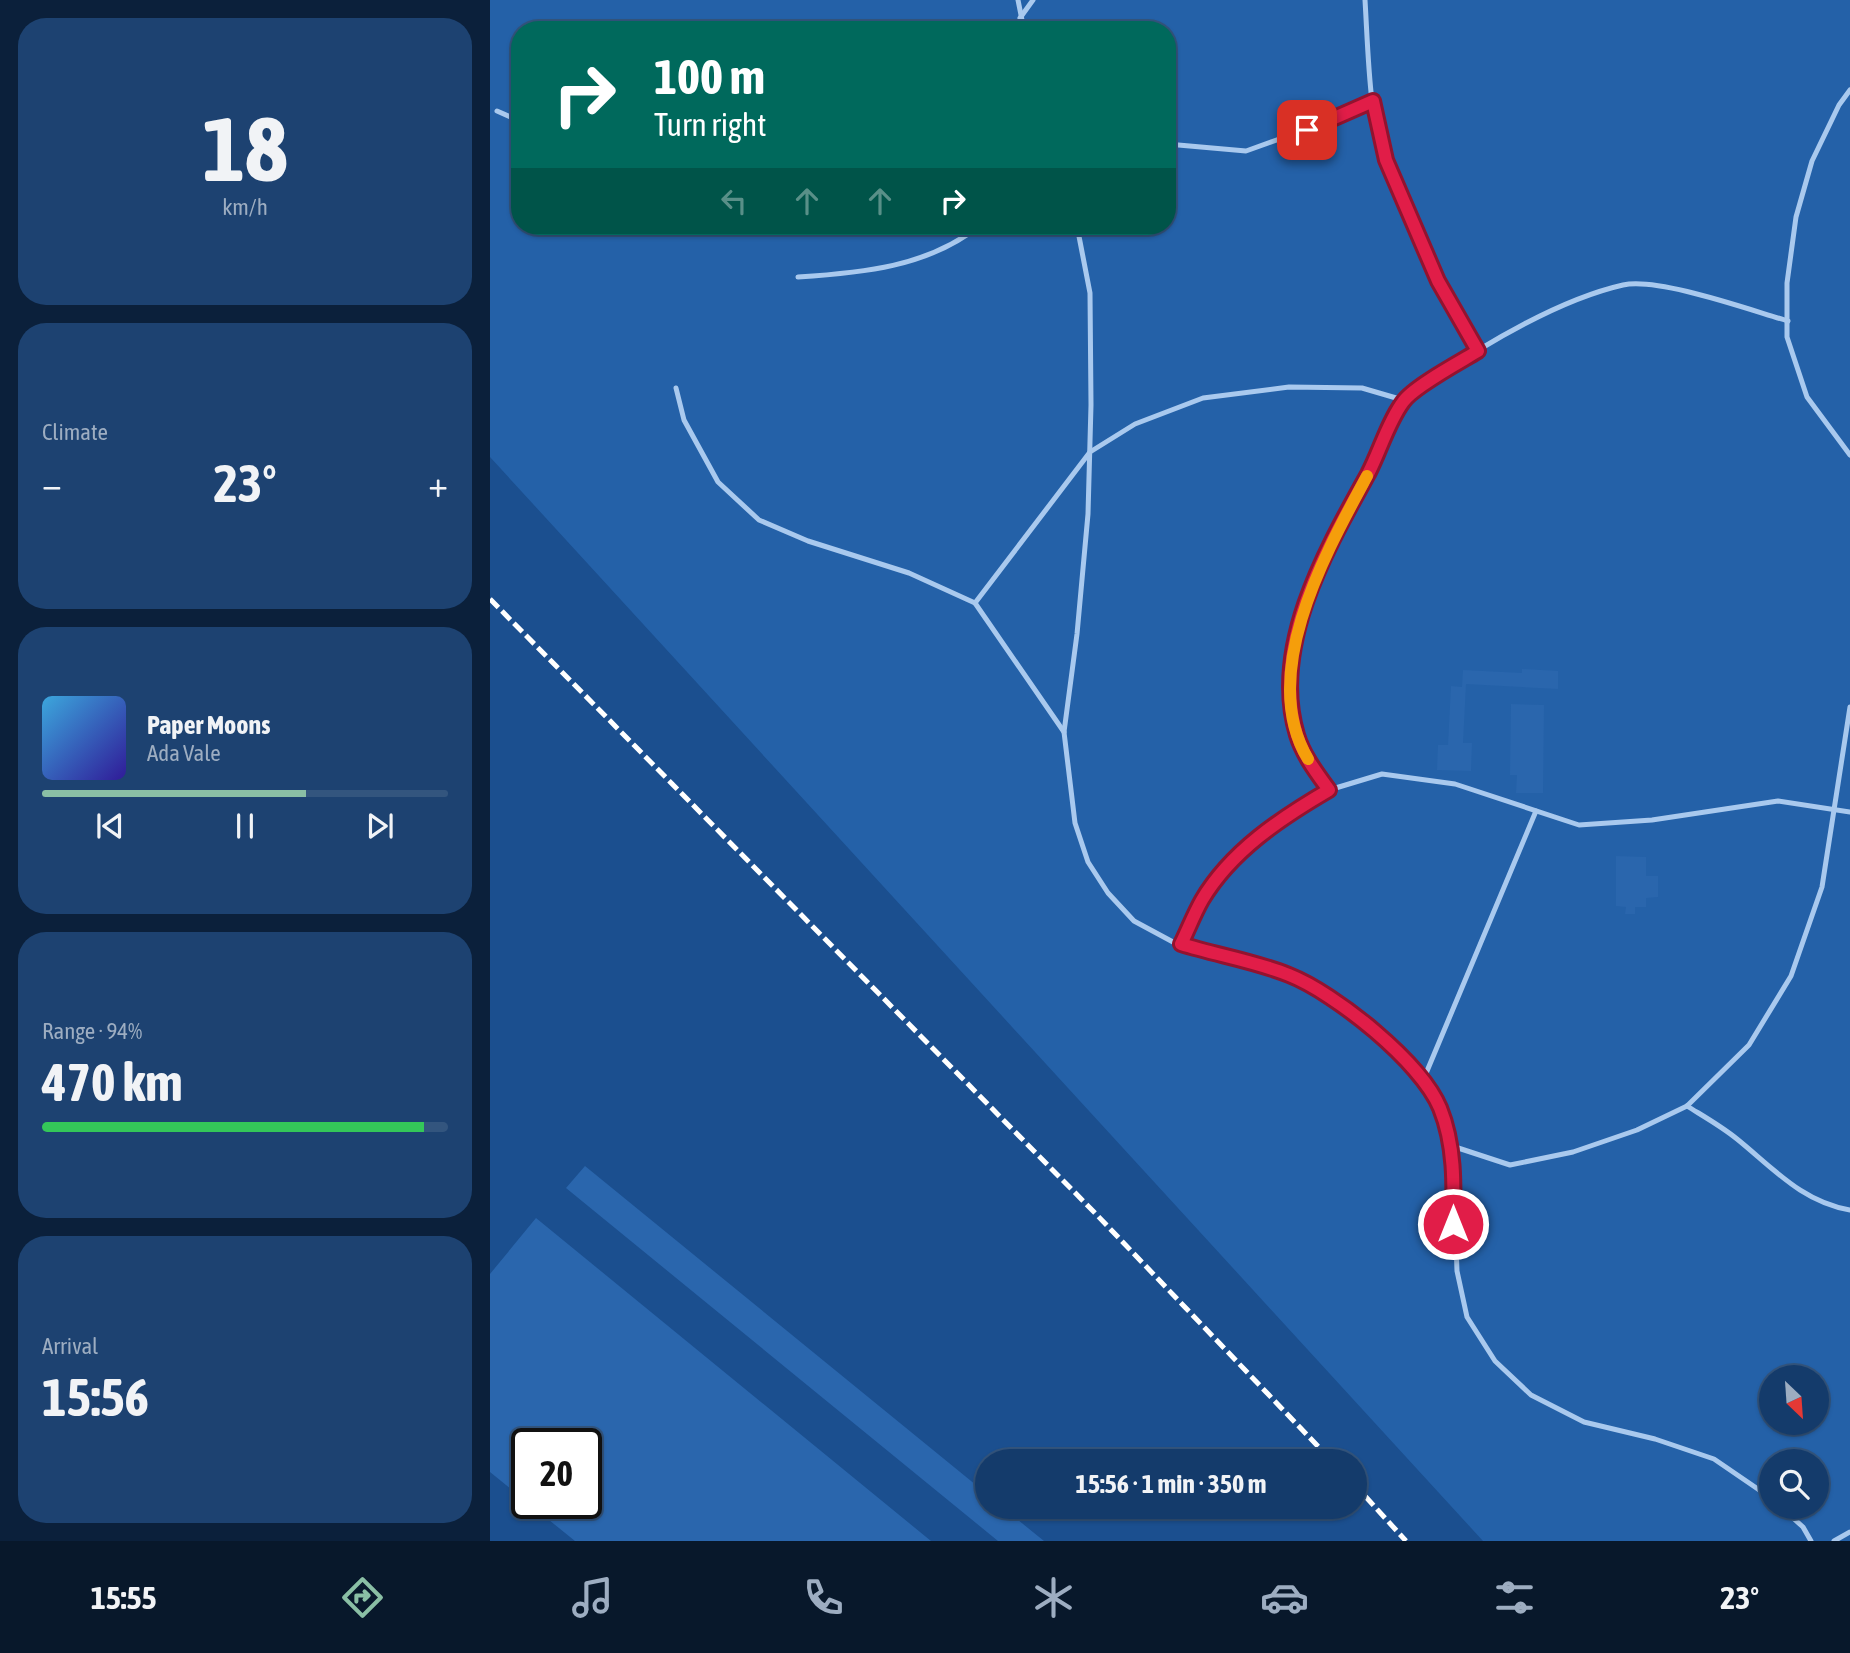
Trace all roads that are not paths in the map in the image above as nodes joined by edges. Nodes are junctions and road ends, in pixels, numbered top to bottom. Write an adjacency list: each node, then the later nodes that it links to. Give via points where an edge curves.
1 (1018, 0): 4 (lane)
2 (1034, 0): 4 (lane)
3 (1365, 0): 7 (lane)
4 (1020, 18): 5 (lane)
5 (1021, 21)
6 (1850, 90): 14 (lane, via 1812,161 1796,217)
7 (1373, 101): 10 (lane, via 1246,151); 15 (lane, via 1391,172 1438,281)
8 (497, 111): 9 (lane)
9 (511, 117)
10 (1176, 145)
11 (963, 235): 13 (lane, via 923,257 866,273)
12 (1079, 235): 18 (lane, via 1090,293)
13 (798, 277)
14 (1787, 321): 15 (lane, via 1660,287 1625,284 1565,306); 19 (lane, via 1787,337 1807,397)
15 (1478, 351): 17 (lane)
16 (676, 388): 20 (lane, via 684,420 718,482 759,520 909,573)
17 (1403, 400): 18 (lane, via 1350,387 1289,387 1203,398 1135,424); 23 (lane, via 1324,555 1297,629 1291,688 1296,733)
18 (1090, 452): 20 (lane); 22 (lane, via 1077,634)
19 (1850, 455)
20 (975, 603): 22 (lane)
21 (1850, 707): 24 (lane)
22 (1064, 732): 27 (lane, via 1075,823 1088,862 1134,921)
23 (1329, 790): 25 (lane, via 1382,774 1454,784); 27 (lane, via 1286,816 1243,851 1203,899)
24 (1835, 810): 25 (lane, via 1778,801 1652,820 1579,825); 26 (lane); 29 (lane, via 1822,887 1791,976 1749,1045)
25 (1536, 811): 28 (lane)
26 (1850, 812)
27 (1181, 944): 28 (lane, via 1290,975 1352,1012 1404,1058)
28 (1422, 1083): 30 (lane, via 1440,1107)
29 (1687, 1106): 30 (lane, via 1637,1130 1573,1152 1510,1165); 31 (lane, via 1734,1137 1794,1188 1826,1206)
30 (1449, 1145): 32 (lane, via 1457,1271 1467,1317 1495,1361 1531,1395 1584,1422 1714,1459)
31 (1850, 1210)
32 (1759, 1490)
33 (1794, 1519): 35 (lane)
34 (1850, 1532): 36 (lane)
35 (1811, 1541)
36 (1834, 1541)

